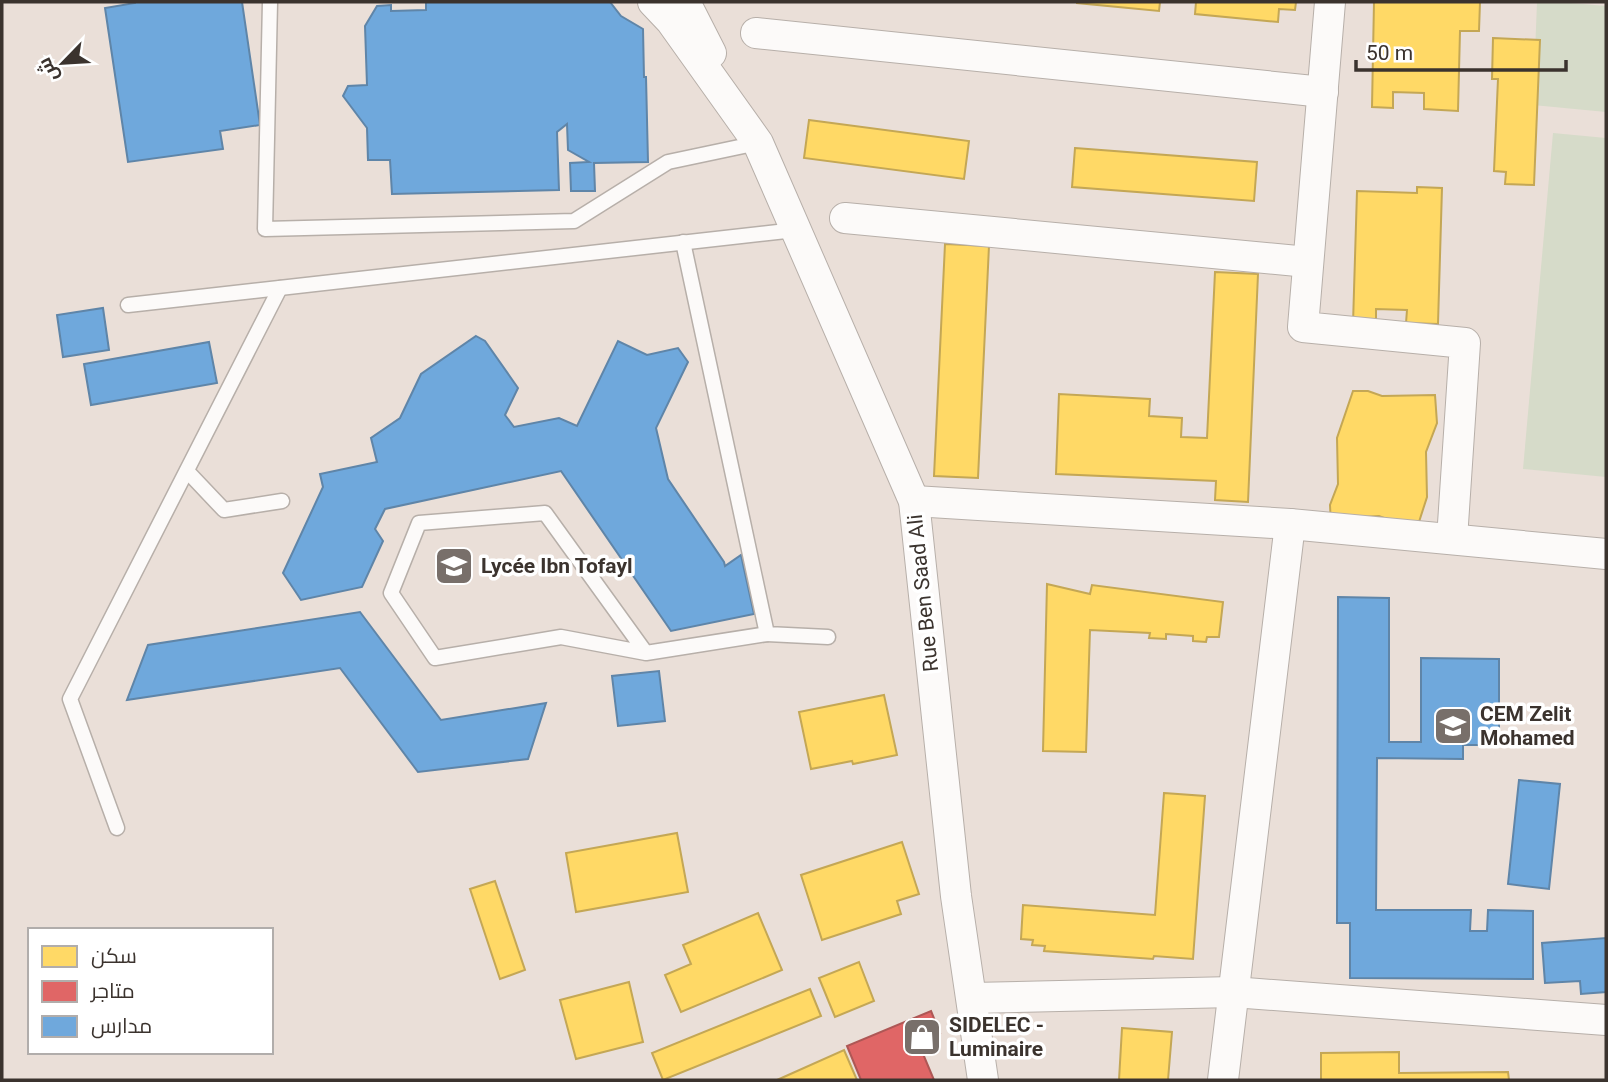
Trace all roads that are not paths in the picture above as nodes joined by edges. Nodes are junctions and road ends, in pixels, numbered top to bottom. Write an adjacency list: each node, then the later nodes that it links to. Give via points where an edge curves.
1 (270, 2): 7 (lane, via 265,229 574,221 668,162)
2 (653, 2): 7 (street, Rue Ben Saad Ali)
3 (685, 2): 7 (street)
4 (1330, 2): 6 (street)
5 (756, 33): 6 (street)
6 (1322, 92): 11 (street)
7 (758, 143): 9 (street, Rue Ben Saad Ali)
8 (845, 218): 11 (street)
9 (795, 230): 10 (lane); 15 (street, Rue Ben Saad Ali)
10 (683, 242): 12 (lane); 20 (lane)
11 (1308, 262): 18 (street, via 1303,327 1465,343)
12 (280, 288): 13 (lane); 14 (lane)
13 (128, 305)
14 (187, 471): 16 (lane, via 224,510); 23 (lane, via 70,699)
15 (914, 500): 17 (street); 25 (street, Rue Ben Saad Ali, via 956,896)
16 (282, 501)
17 (1290, 524): 18 (street); 24 (street)
18 (1452, 539): 19 (street)
19 (1606, 554)
20 (767, 634): 21 (lane); 22 (lane)
21 (828, 637)
22 (646, 653): 22 (lane, via 545,513 419,523 391,593 435,658 561,636)
23 (117, 828)
24 (1233, 992): 25 (street); 26 (street); 28 (street)
25 (972, 998): 27 (street, Rue Ben Saad Ali)
26 (1606, 1020)
27 (983, 1080)
28 (1223, 1080)

